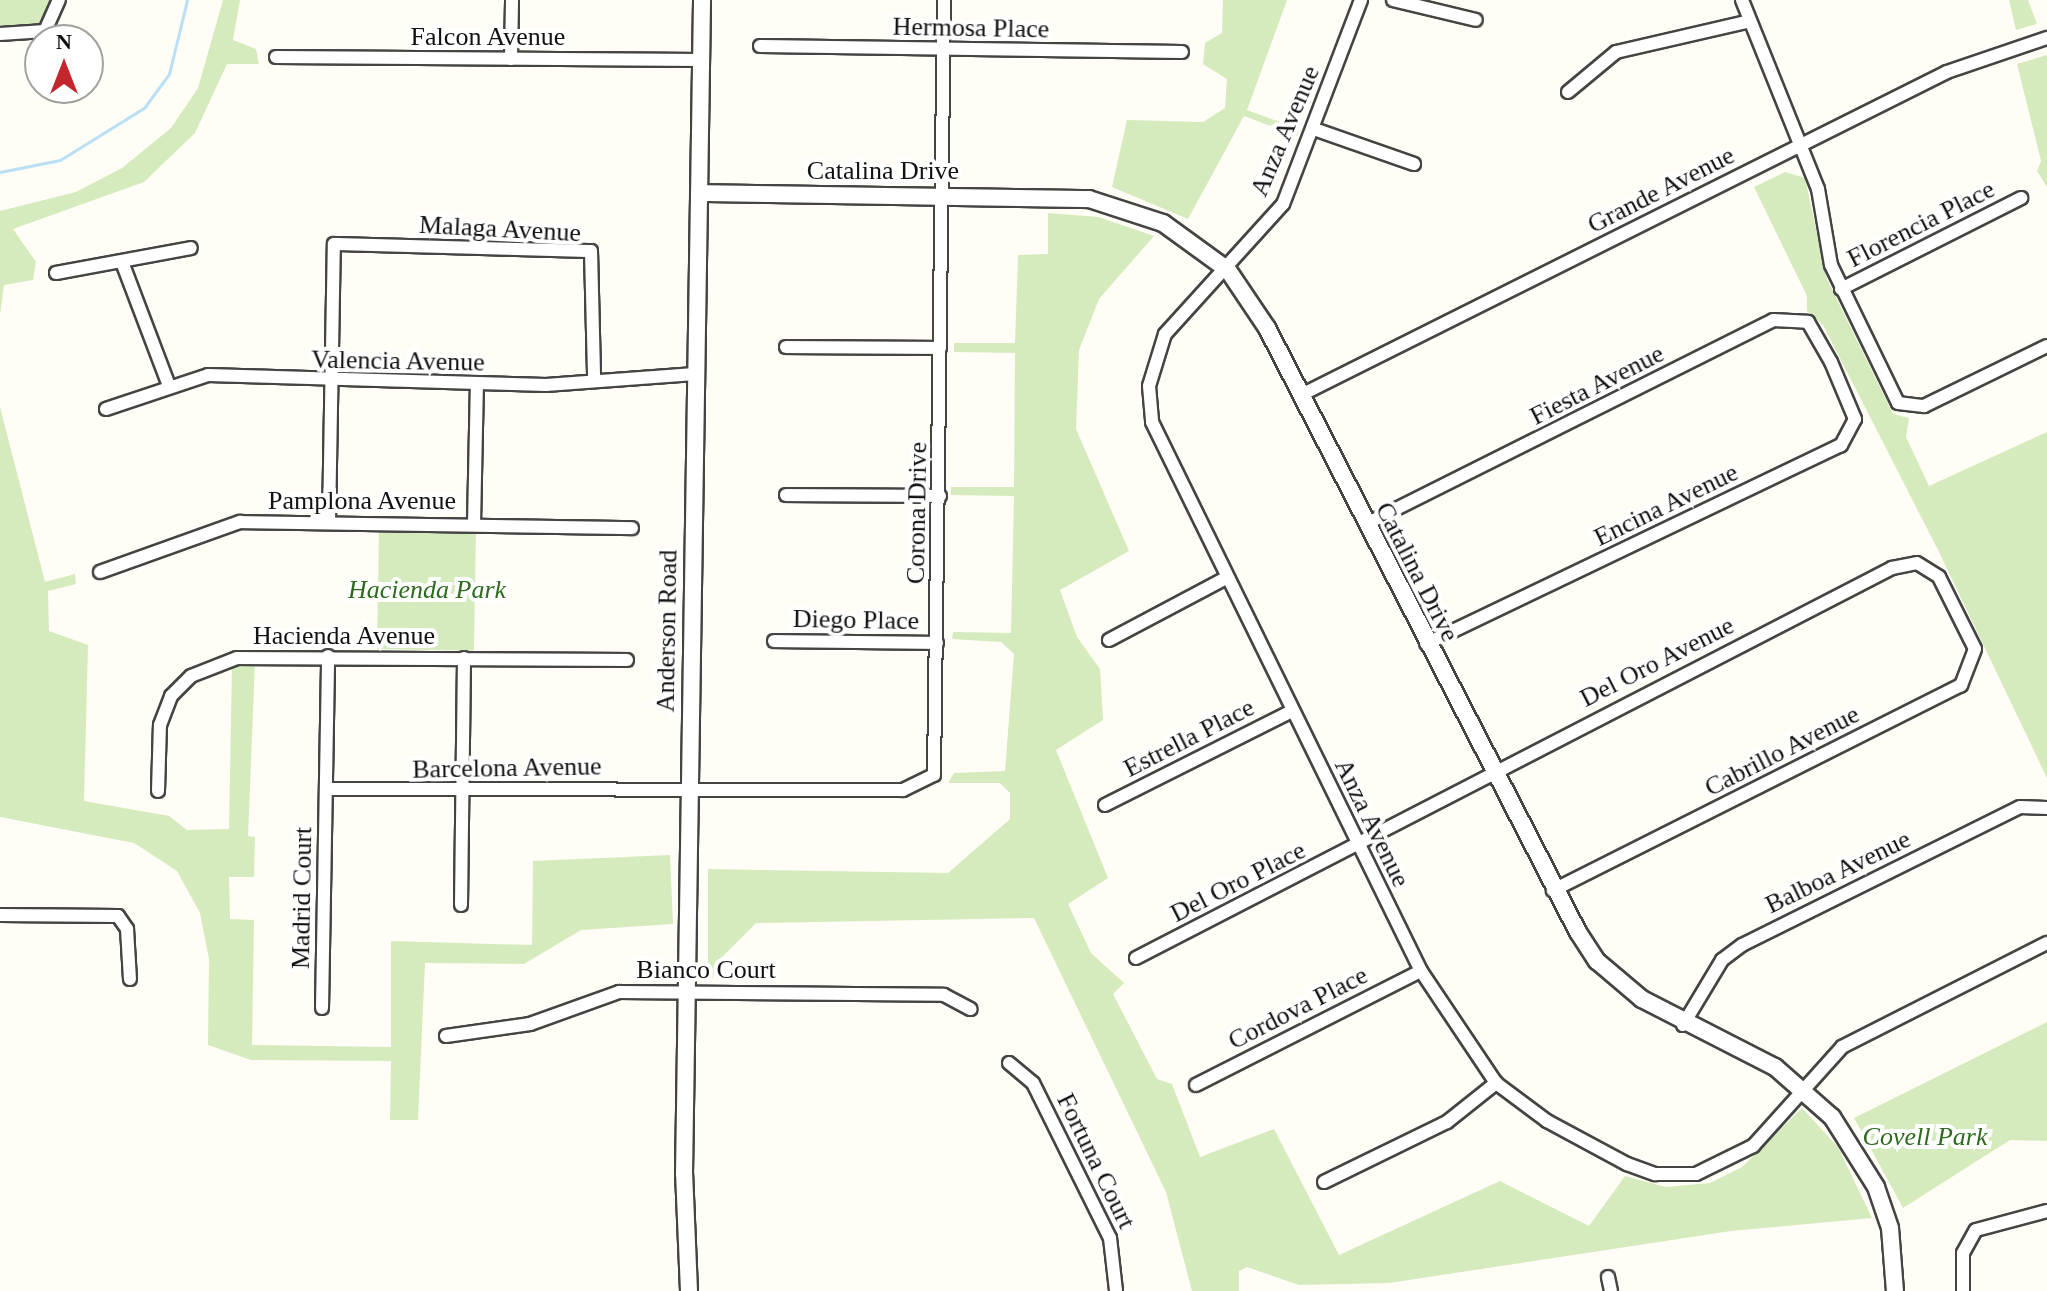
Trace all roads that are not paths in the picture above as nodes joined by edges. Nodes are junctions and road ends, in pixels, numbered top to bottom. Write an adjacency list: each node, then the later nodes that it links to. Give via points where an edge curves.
1 (59, 0): 10 (street, via 45,31)
2 (512, 0): 16 (street)
3 (702, 0): 17 (street, Anderson Road)
4 (944, 0): 13 (street, Corona Drive)
5 (1361, 0): 19 (street, Anza Avenue)
6 (1393, 0): 8 (street)
7 (1742, 0): 9 (street)
8 (1476, 20)
9 (1746, 22): 18 (street, via 1616,52); 20 (street)
10 (0, 34)
11 (2047, 38): 20 (street, Grande Avenue, via 1947,72)
12 (760, 46): 13 (street, Hermosa Place)
13 (943, 50): 14 (street, Hermosa Place); 23 (street, Corona Drive)
14 (1182, 52)
15 (276, 57): 16 (street, Falcon Avenue)
16 (511, 59): 17 (street, Falcon Avenue)
17 (701, 60): 22 (street, Anderson Road)
18 (1568, 92)
19 (1314, 129): 21 (street); 27 (street, Anza Avenue, via 1283,204)
20 (1799, 146): 29 (street, via 1818,189); 39 (street, Grande Avenue)
21 (1414, 164)
22 (699, 193): 23 (street, Catalina Drive); 34 (street, Anderson Road)
23 (942, 195): 27 (street, Catalina Drive, via 1116,204 1163,223); 32 (street, Corona Drive)
24 (2021, 198): 29 (street, Florencia Place)
25 (191, 248): 26 (street)
26 (122, 262): 28 (street); 37 (street)
27 (1228, 270): 39 (street, Catalina Drive); 48 (street, Anza Avenue, via 1165,334 1149,386 1152,422)
28 (56, 273)
29 (1841, 289): 30 (street, via 1893,396 1909,408)
30 (2047, 346)
31 (786, 347): 32 (street)
32 (940, 348): 42 (street, Corona Drive)
33 (1831, 362): 45 (street, Fiesta Avenue, via 1808,322 1773,320); 53 (street, Encina Avenue, via 1855,419 1841,445)
34 (695, 374): 35 (street, Valencia Avenue); 59 (street, Anderson Road)
35 (594, 377): 36 (street, Malaga Avenue, via 591,251 334,244); 38 (street, Valencia Avenue)
36 (331, 381): 37 (street, Valencia Avenue, via 208,375); 38 (street, Valencia Avenue); 43 (street)
37 (168, 383): 40 (street, Valencia Avenue)
38 (477, 384): 44 (street)
39 (1301, 395): 45 (street, Catalina Drive)
40 (106, 409)
41 (786, 495): 42 (street)
42 (940, 496): 52 (street, Corona Drive)
43 (329, 522): 44 (street, Pamplona Avenue); 47 (street, Pamplona Avenue, via 226,525)
44 (474, 524): 46 (street, Pamplona Avenue)
45 (1366, 524): 53 (street, Catalina Drive)
46 (632, 528)
47 (100, 572)
48 (1224, 579): 50 (street); 57 (street, Anza Avenue)
49 (1958, 617): 58 (street, Del Oro Avenue, via 1930,567 1904,563); 66 (street, Cabrillo Avenue, via 1975,649 1961,685)
50 (1109, 640)
51 (774, 641): 52 (street, Diego Place)
52 (937, 643): 59 (street, Corona Drive, via 937,763 925,785)
53 (1426, 644): 58 (street, Catalina Drive)
54 (328, 656): 55 (street, Hacienda Avenue); 60 (street, Madrid Court); 61 (street, Hacienda Avenue, via 237,658 191,676 171,696 160,725)
55 (464, 658): 56 (street, Hacienda Avenue); 62 (street)
56 (627, 660)
57 (1292, 711): 63 (street, Estrella Place); 65 (street, Anza Avenue)
58 (1490, 772): 65 (street, Del Oro Avenue); 66 (street, Catalina Drive)
59 (688, 787): 62 (street, Barcelona Avenue); 73 (street, Anderson Road)
60 (326, 789): 62 (street, Barcelona Avenue); 74 (street, Madrid Court)
61 (158, 791)
62 (462, 793): 67 (street)
63 (1105, 805)
64 (2047, 808): 76 (street, Balboa Avenue, via 2020,807 1742,945 1722,960)
65 (1357, 842): 70 (street, Del Oro Place); 71 (street, Anza Avenue)
66 (1553, 890): 76 (street, Catalina Drive, via 1597,961)
67 (461, 905)
68 (0, 915): 72 (street, via 118,916 127,929)
69 (2047, 943): 81 (street, Anza Avenue, via 1842,1047)
70 (1136, 958)
71 (1421, 971): 79 (street, Anza Avenue); 80 (street, Cordova Place)
72 (130, 979)
73 (687, 991): 75 (street, Bianco Court, via 944,995); 77 (street, Bianco Court, via 603,993 530,1024); 84 (street, Anderson Road)
74 (322, 1008)
75 (970, 1009)
76 (1683, 1025): 81 (street, Catalina Drive, via 1745,1050)
77 (446, 1036)
78 (1009, 1063): 88 (street, Fortuna Court, via 1033,1083 1110,1238)
79 (1496, 1083): 81 (street, Anza Avenue, via 1547,1121 1655,1174 1727,1163 1753,1146); 82 (street, via 1447,1122)
80 (1196, 1085)
81 (1801, 1086): 90 (street, Catalina Drive, via 1853,1144 1876,1187 1890,1228)
82 (1324, 1182)
83 (2047, 1211): 91 (street, via 1976,1230 1963,1253)
84 (684, 1263): 86 (street, Anderson Road); 87 (street, Anderson Road)
85 (1608, 1277): 89 (street)
86 (677, 1291)
87 (689, 1291)
88 (1116, 1291)
89 (1611, 1291)
90 (1895, 1291)
91 (1963, 1291)

